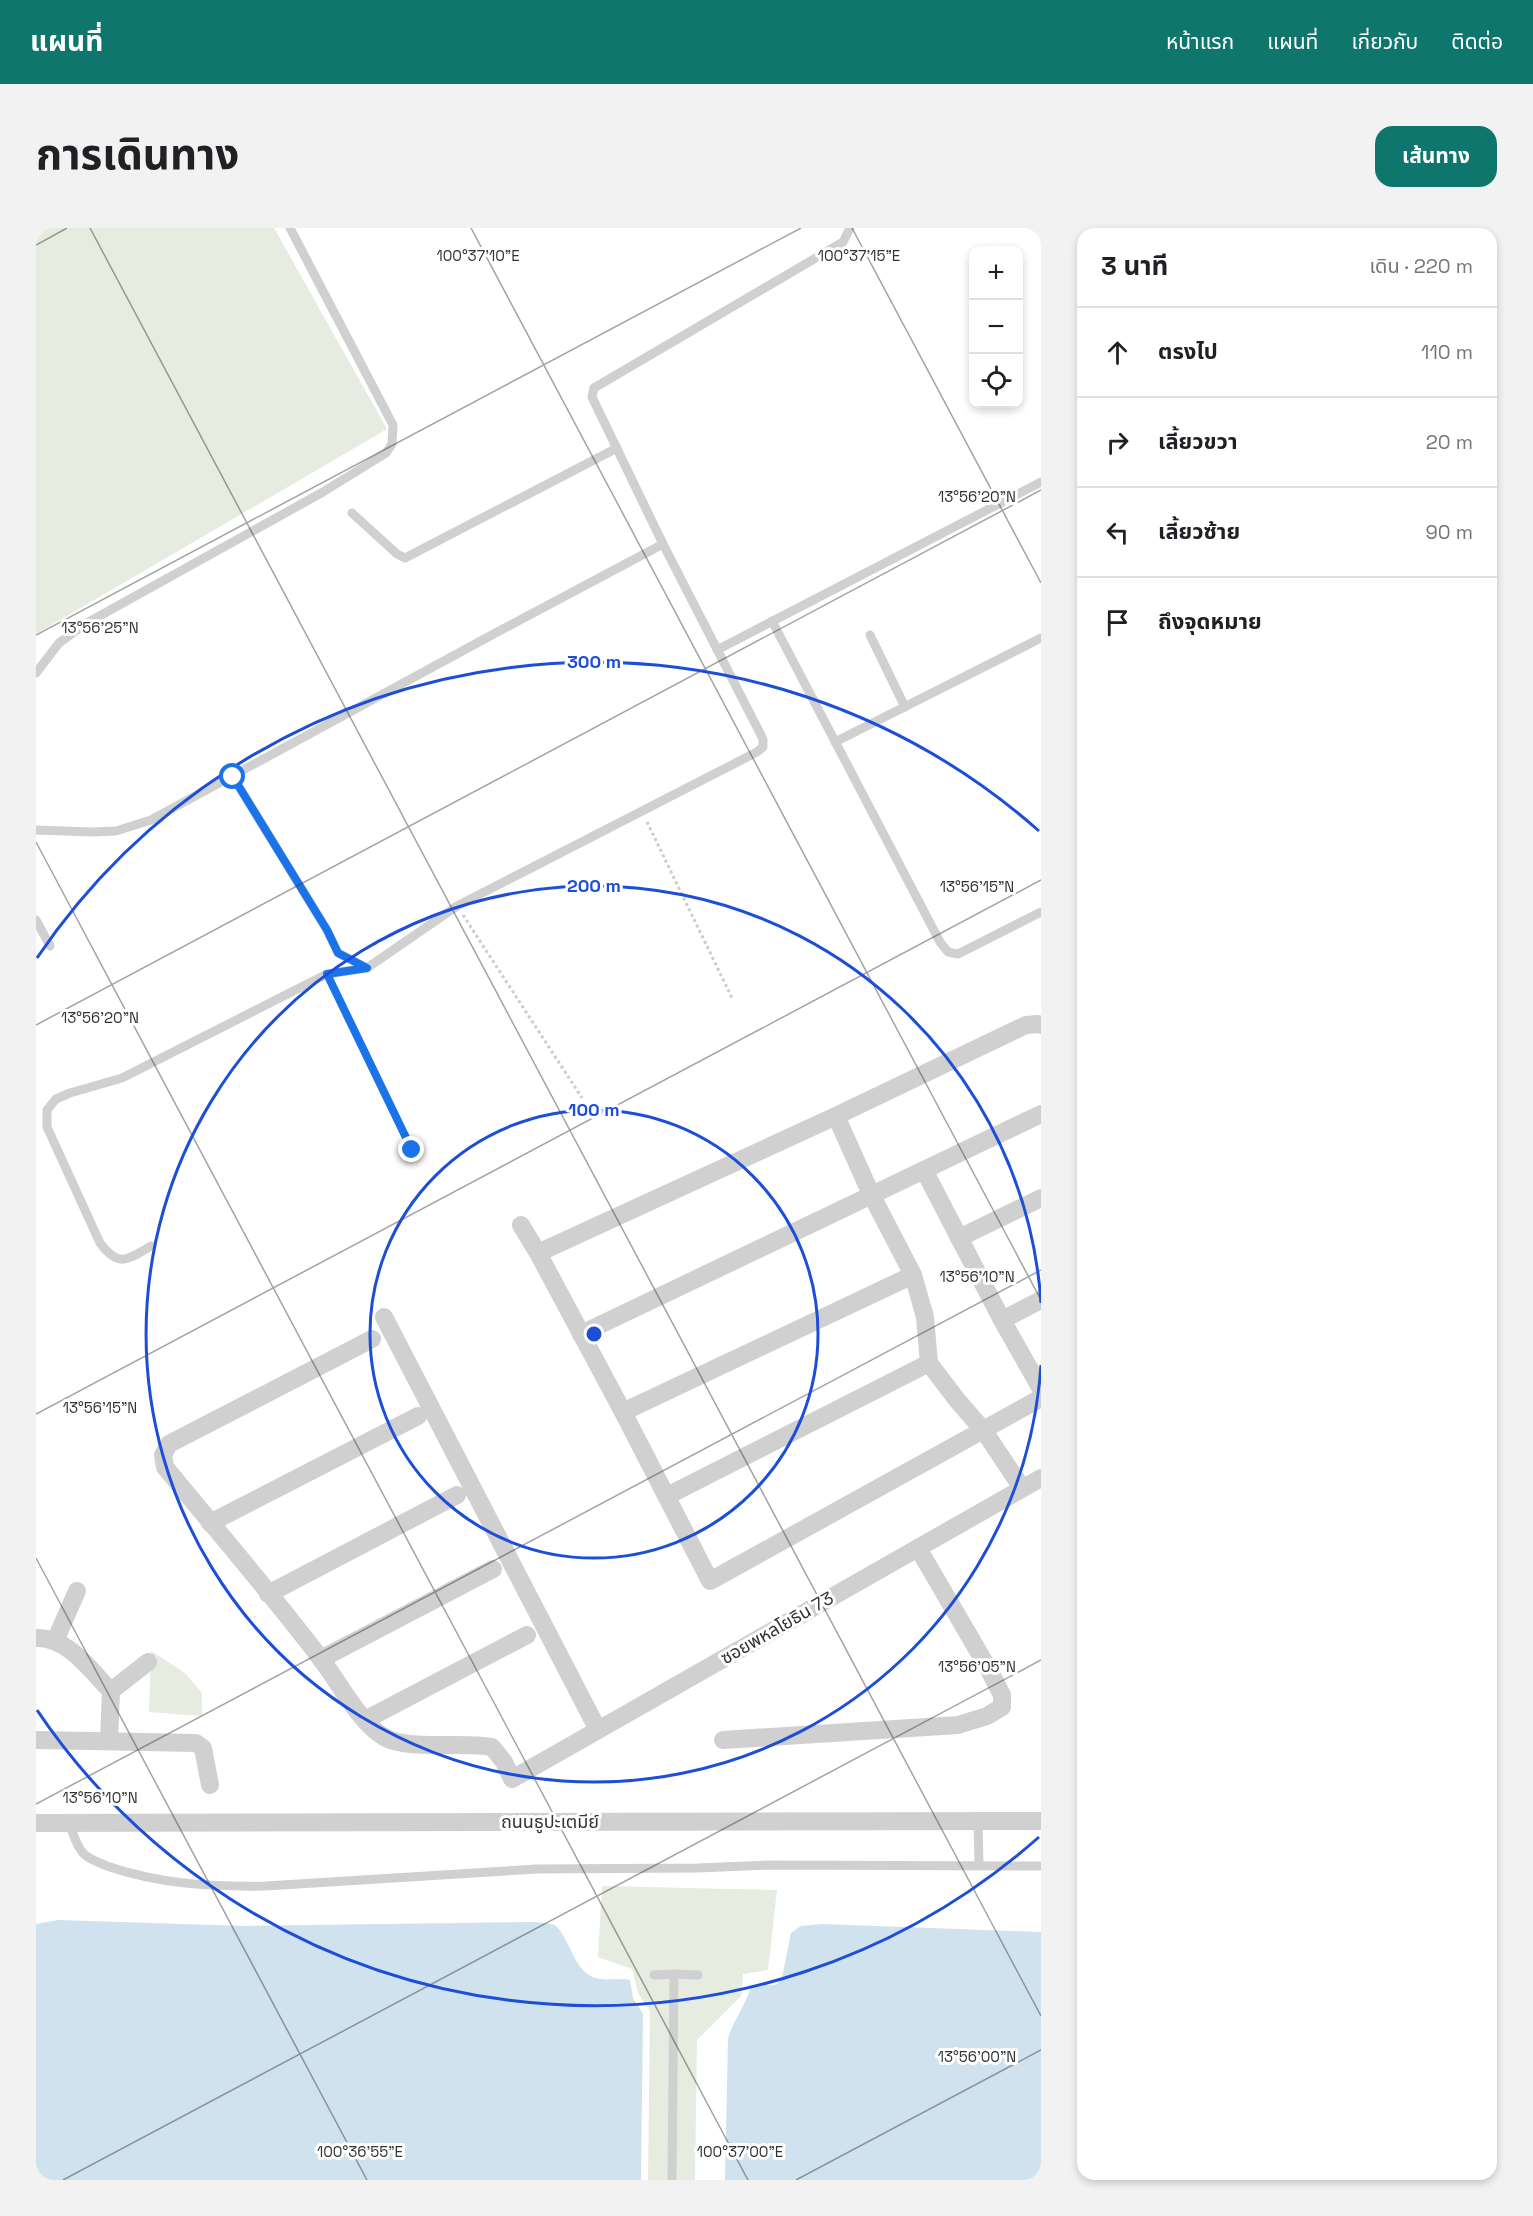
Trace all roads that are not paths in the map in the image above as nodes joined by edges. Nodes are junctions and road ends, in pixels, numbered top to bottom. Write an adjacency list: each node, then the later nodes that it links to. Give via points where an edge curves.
1 (290, 228): 11 (lane, via 393,425 392,444 386,453 323,492 86,624 60,644)
2 (850, 228): 3 (lane, via 843,242 594,388 595,406)
3 (617, 448): 5 (lane, via 405,558); 6 (lane)
4 (1041, 482): 7 (lane)
5 (352, 513)
6 (663, 544): 10 (lane); 14 (lane)
7 (772, 621): 10 (lane); 13 (lane)
8 (870, 635): 12 (lane)
9 (1041, 638): 12 (lane)
10 (717, 650): 19 (lane, via 763,739 763,747 457,906)
11 (36, 673)
12 (905, 707): 13 (lane)
13 (835, 742): 16 (lane, via 948,952 958,954)
14 (233, 777): 15 (lane, via 151,820 116,831); 19 (lane, via 338,953)
15 (36, 830)
16 (1041, 912)
17 (36, 920): 18 (lane)
18 (50, 946)
19 (367, 968): 28 (lane, via 327,974 122,1078 69,1093 50,1104 47,1127 100,1243 117,1260)
20 (1041, 1025): 22 (street, via 1026,1025)
21 (1041, 1114): 23 (street)
22 (836, 1116): 24 (street); 29 (street)
23 (924, 1170): 24 (street); 27 (street)
24 (871, 1194): 30 (street); 34 (street)
25 (1041, 1198): 27 (street)
26 (521, 1225): 29 (street)
27 (959, 1238): 33 (street)
28 (151, 1246)
29 (538, 1253): 34 (street)
30 (913, 1275): 36 (street, via 924,1317); 39 (street)
31 (1041, 1300): 33 (street)
32 (384, 1317): 58 (street)
33 (1002, 1320): 37 (street)
34 (581, 1334): 39 (street)
35 (372, 1339): 46 (street, via 169,1444 163,1455 165,1467)
36 (929, 1363): 41 (street); 45 (street)
37 (1041, 1389)
38 (1041, 1398): 41 (street)
39 (623, 1412): 45 (street)
40 (418, 1416): 46 (street)
41 (984, 1431): 43 (street); 45 (street, via 710,1581)
42 (1041, 1478): 43 (street, ซอยพหลโยธิน 73)
43 (1022, 1488): 47 (street, ซอยพหลโยธิน 73)
44 (457, 1495): 50 (street)
45 (667, 1496)
46 (210, 1523): 50 (street)
47 (918, 1548): 58 (street, ซอยพหลโยธิน 73); 60 (street, via 988,1668 1002,1695 1002,1707 958,1725)
48 (493, 1569): 54 (street)
49 (77, 1592): 53 (street)
50 (268, 1594): 54 (street)
51 (527, 1635): 57 (street)
52 (36, 1638): 53 (street)
53 (55, 1641): 56 (street, via 73,1653)
54 (321, 1659): 57 (street)
55 (148, 1662): 56 (street)
56 (111, 1691): 61 (street)
57 (365, 1720): 58 (street, ซอยพหลโยธิน 73, via 383,1736 401,1744 492,1747 512,1779)
58 (598, 1730)
59 (36, 1740): 61 (street)
60 (723, 1740)
61 (109, 1741): 62 (street, via 196,1743 203,1748)
62 (210, 1785)
63 (978, 1821): 64 (street, ถนนธูปะเตมีย์); 66 (street, ถนนธูปะเตมีย์); 68 (lane)
64 (1041, 1821)
65 (36, 1823): 66 (street, ถนนธูปะเตมีย์)
66 (65, 1824): 67 (street, ถนนธูปะเตมีย์); 68 (lane, via 92,1860 160,1881 197,1885 266,1886 548,1869)
67 (36, 1832)
68 (979, 1864): 69 (lane)
69 (1041, 1866)
70 (674, 1974): 71 (lane); 72 (lane); 73 (lane)
71 (654, 1975)
72 (698, 1975)
73 (672, 2180)

